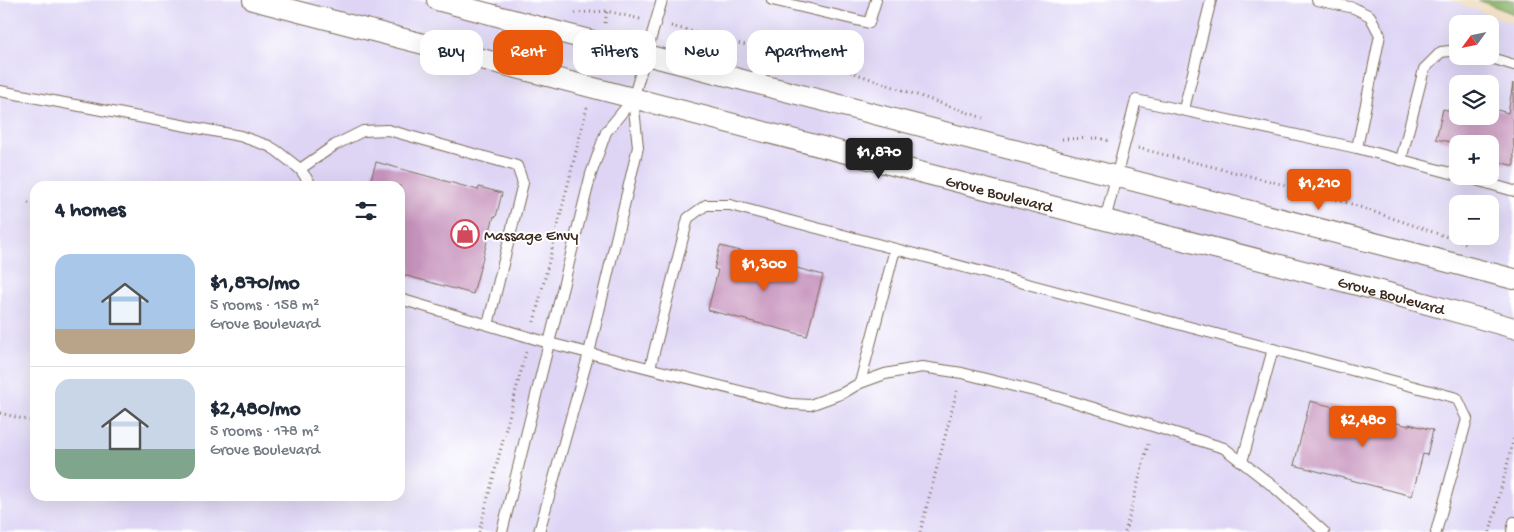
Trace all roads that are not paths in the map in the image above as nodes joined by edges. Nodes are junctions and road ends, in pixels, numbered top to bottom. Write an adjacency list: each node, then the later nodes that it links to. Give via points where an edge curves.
1 (254, 0): 16 (street, Grove Boulevard)
2 (437, 0): 9 (street)
3 (662, 0): 8 (lane)
4 (772, 0): 5 (lane, via 869,23)
5 (876, 0)
6 (1212, 0): 17 (lane)
7 (1317, 0): 18 (lane, via 1354,8 1370,16 1380,35)
8 (653, 30)
9 (573, 36)
10 (1449, 51): 19 (lane, via 1441,52 1424,69)
11 (656, 59): 22 (street)
12 (1499, 60): 13 (lane)
13 (1514, 65)
14 (640, 75): 16 (lane)
15 (0, 91): 20 (lane, via 240,136 269,146)
16 (633, 99): 26 (street, Grove Boulevard); 32 (lane, via 606,132 591,174); 34 (lane, via 638,147)
17 (1184, 109): 18 (lane); 22 (lane, via 1136,100)
18 (1357, 148): 19 (lane)
19 (1401, 160): 21 (lane)
20 (300, 169): 23 (lane); 30 (lane, via 363,131 388,130 517,166 523,183)
21 (1449, 173)
22 (1116, 176): 26 (lane); 28 (street)
23 (308, 181)
24 (1493, 185): 25 (lane)
25 (1514, 191)
26 (1105, 220): 31 (street, Grove Boulevard)
27 (894, 249): 33 (lane); 35 (lane, via 730,205 706,205 688,218); 36 (lane)
28 (1514, 279)
29 (405, 300): 30 (lane)
30 (488, 325): 32 (lane)
31 (1514, 328)
32 (549, 343): 34 (lane); 39 (lane)
33 (1273, 349): 37 (lane); 42 (lane, via 1457,398 1467,419)
34 (589, 353): 35 (lane); 40 (lane)
35 (650, 368): 36 (lane, via 791,404 810,405)
36 (860, 383): 37 (lane, via 922,367 962,373 1058,397 1224,448)
37 (1242, 462): 41 (lane)
38 (1514, 522): 43 (lane)
39 (502, 532)
40 (539, 532)
41 (1324, 532)
42 (1436, 532)
43 (1512, 532)

